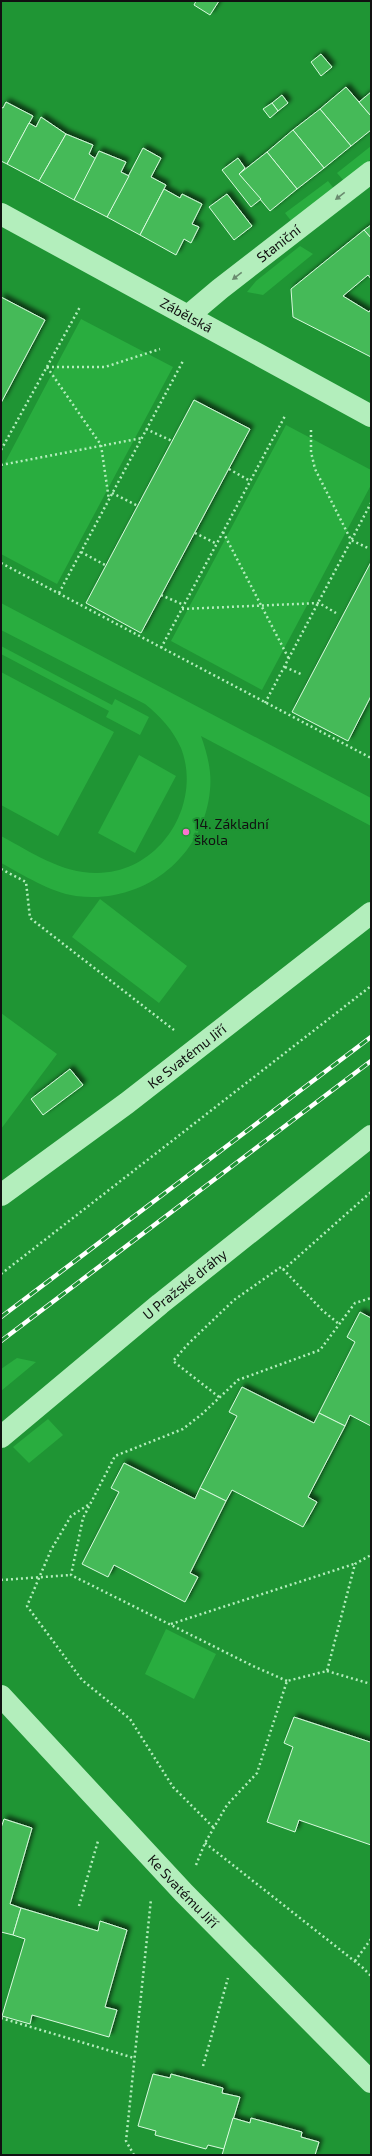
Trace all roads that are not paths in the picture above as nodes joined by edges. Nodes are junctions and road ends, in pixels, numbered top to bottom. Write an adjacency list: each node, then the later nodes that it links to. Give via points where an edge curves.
1 (371, 172): 3 (street, Staniční, one-way to 3)
2 (1, 214): 3 (street, Zábělská)
3 (188, 316): 4 (street, Zábělská)
4 (371, 416)
5 (371, 913): 7 (street, Ke Svatému Jiří, via 127,1103)
6 (371, 1136): 8 (street, U Pražské dráhy, via 165,1300)
7 (1, 1195)
8 (1, 1437)
9 (1, 1696): 10 (street, Ke Svatému Jiří, via 184,1893)
10 (371, 2082)

